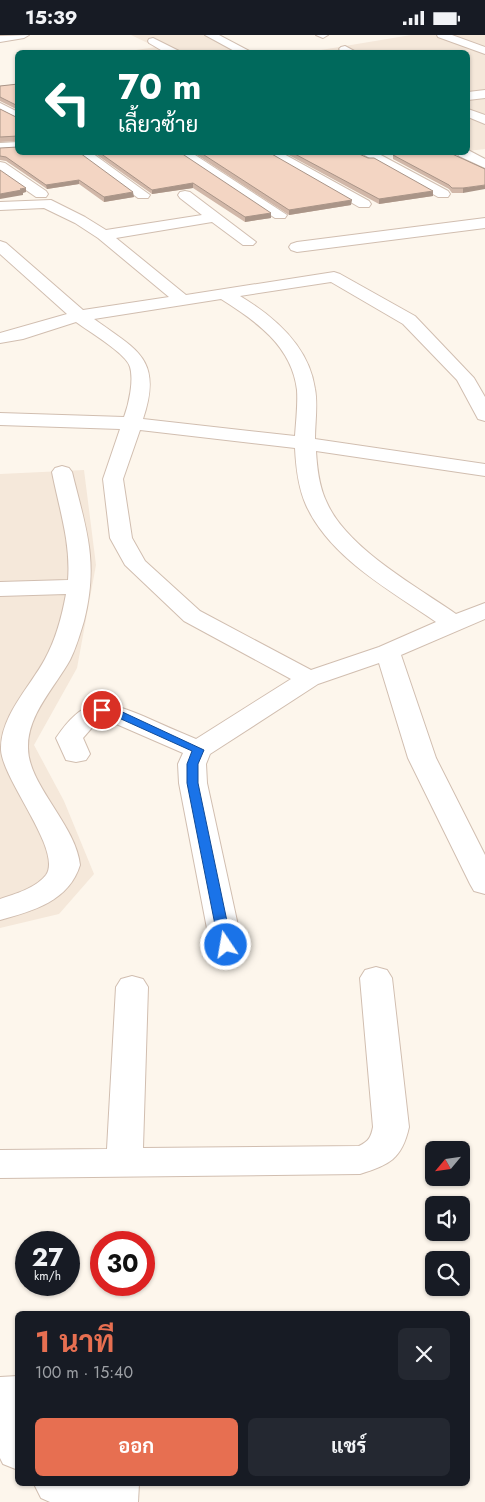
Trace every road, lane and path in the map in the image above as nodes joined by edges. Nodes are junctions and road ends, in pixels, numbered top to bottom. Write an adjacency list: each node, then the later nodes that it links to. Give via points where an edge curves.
1 (24, 35): 5 (street)
2 (210, 35): 9 (street)
3 (442, 35): 7 (street)
4 (485, 37): 7 (street)
5 (0, 39)
6 (153, 41): 8 (street)
7 (459, 41): 10 (street)
8 (170, 50)
9 (242, 50)
10 (485, 51)
11 (485, 94): 12 (street)
12 (470, 96)
13 (0, 107): 15 (street)
14 (470, 114): 16 (street)
15 (15, 116)
16 (485, 120)
17 (15, 146): 18 (street)
18 (0, 147)
19 (87, 155): 28 (street)
20 (187, 155): 32 (street)
21 (278, 155): 30 (street)
22 (373, 155): 27 (street)
23 (468, 155): 24 (street)
24 (485, 165)
25 (0, 166): 26 (street)
26 (41, 194)
27 (443, 194)
28 (143, 195)
29 (185, 195): 33 (street)
30 (364, 204)
31 (0, 206): 35 (street, via 46,203)
32 (280, 215)
33 (214, 217): 35 (street); 36 (street)
34 (485, 223): 38 (street)
35 (103, 235): 40 (street)
36 (248, 242)
37 (0, 246): 41 (street)
38 (297, 247)
39 (226, 295): 40 (street); 43 (street, via 334,277 408,320 465,379); 46 (street, via 260,315 284,340 299,363 306,389)
40 (181, 299): 41 (street)
41 (79, 316): 42 (street); 45 (street, via 136,360 140,369 139,403)
42 (0, 338)
43 (485, 415)
44 (0, 419): 45 (street)
45 (131, 423): 46 (street); 54 (street, via 113,479 121,538 136,565 192,615)
46 (304, 443): 47 (street); 52 (street, via 309,486 336,535 369,563)
47 (485, 470)
48 (62, 472): 49 (street, via 80,557)
49 (79, 587): 50 (street); 58 (street, via 63,647 25,712 14,750 58,839 65,863 60,879 48,889)
50 (0, 589)
51 (485, 610): 52 (street)
52 (455, 624): 53 (street)
53 (388, 652): 54 (street); 57 (street, via 422,759)
54 (309, 679): 55 (street)
55 (198, 750): 56 (street, via 112,711 102,710 86,716 69,737); 59 (street, via 192,764 193,783)
56 (76, 754)
57 (485, 884)
58 (0, 910)
59 (226, 945)
60 (376, 979): 63 (street, via 391,1127 388,1143 376,1155 360,1160)
61 (132, 987): 63 (street)
62 (0, 1164): 63 (street)
63 (124, 1164)
64 (15, 1395): 65 (street)
65 (0, 1396)
66 (15, 1455): 67 (street)
67 (0, 1456)
68 (102, 1486): 70 (street)
69 (117, 1486): 71 (street)
70 (63, 1491)
71 (116, 1502)

